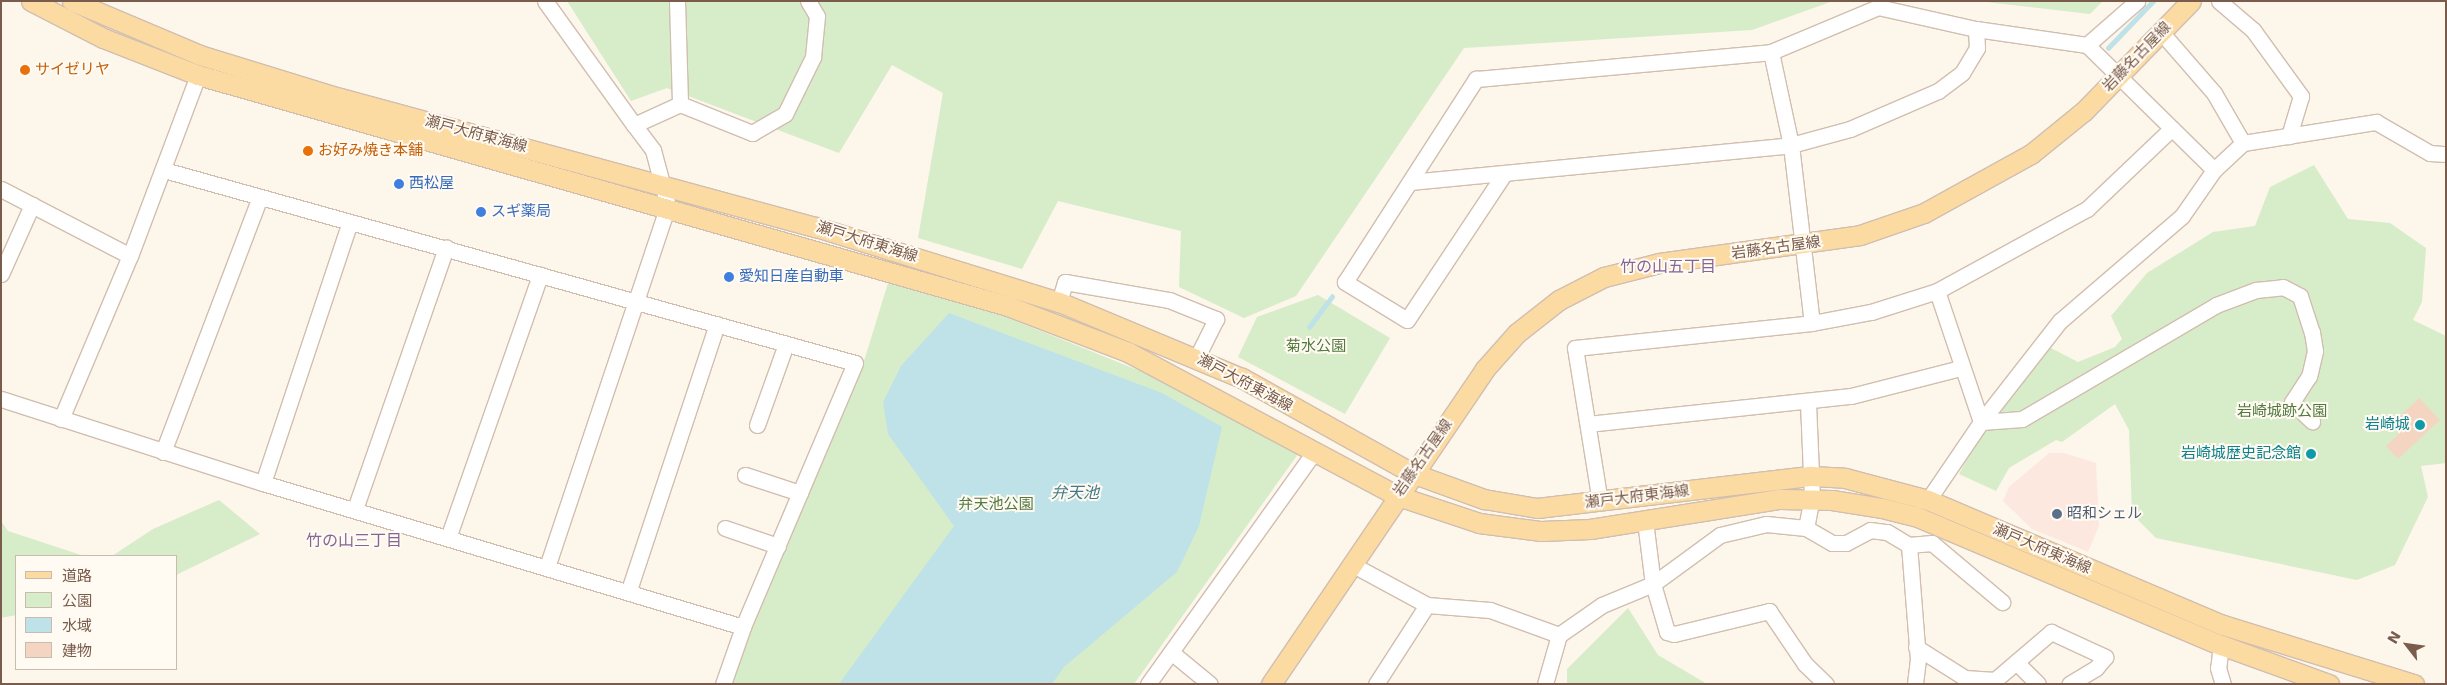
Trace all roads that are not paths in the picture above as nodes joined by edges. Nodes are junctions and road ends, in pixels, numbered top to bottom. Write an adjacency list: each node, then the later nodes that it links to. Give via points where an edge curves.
1 (31, 1): 13 (main road, 瀬戸大府東海線, via 103,38)
2 (72, 1): 26 (main road, 瀬戸大府東海線, via 200,56 340,98)
3 (545, 1): 16 (street)
4 (677, 1): 15 (street)
5 (808, 1): 15 (street, via 817,16 813,57 785,114 752,134)
6 (2137, 1): 11 (street)
7 (2191, 1): 10 (main road, 岩藤名古屋線)
8 (2218, 1): 18 (street, via 2252,30 2301,96)
9 (1976, 29): 11 (street); 12 (street, via 1878,7); 20 (street, via 1978,48 1962,73 1938,91 1850,129)
10 (2161, 32): 14 (main road, 岩藤名古屋線); 19 (street, via 2214,93)
11 (2087, 45): 14 (street)
12 (1771, 52): 20 (street); 25 (street, via 1476,79)
13 (198, 75): 22 (street); 30 (main road, 瀬戸大府東海線, via 497,162)
14 (2117, 78): 17 (street); 32 (main road, 岩藤名古屋線, via 2084,111 2031,154 1974,189 1924,213 1860,235)
15 (680, 104): 16 (street)
16 (634, 125): 26 (street, via 653,150)
17 (2171, 129): 23 (street); 37 (street, via 2087,209)
18 (2289, 136): 19 (street); 21 (street, via 2376,122 2430,153)
19 (2243, 143): 23 (street)
20 (1791, 144): 24 (street); 32 (street)
21 (2446, 154)
22 (164, 170): 28 (street); 34 (street)
23 (2214, 170): 49 (street, via 2182,216 2060,321)
24 (1504, 174): 25 (street); 25 (street, via 1407,320 1345,282)
25 (1410, 182)
26 (662, 184): 30 (street); 39 (main road, 瀬戸大府東海線)
27 (1, 189): 29 (street)
28 (260, 196): 31 (street); 53 (street)
29 (32, 205): 34 (street); 35 (street)
30 (668, 206): 38 (street); 52 (main road, 瀬戸大府東海線, via 1008,306 1128,352)
31 (350, 222): 33 (street); 57 (street)
32 (1803, 245): 40 (street); 54 (main road, 岩藤名古屋線, via 1659,263 1604,277 1559,300 1517,333 1484,370)
33 (446, 247): 36 (street); 63 (street)
34 (130, 256): 47 (street)
35 (1, 274)
36 (540, 275): 38 (street); 67 (street)
37 (1937, 291): 40 (street, via 1870,312); 44 (street)
38 (639, 301): 41 (street); 71 (street)
39 (1059, 302): 43 (main road, 瀬戸大府東海線); 43 (street, via 1066,282 1169,300 1216,319)
40 (1812, 323): 50 (street, via 1575,348)
41 (717, 324): 42 (street); 73 (street)
42 (786, 344): 51 (street); 58 (street, via 855,363)
43 (1197, 357): 54 (main road, 瀬戸大府東海線, via 1242,378)
44 (1960, 368): 46 (street, via 1851,396); 49 (street)
45 (1, 399): 47 (street)
46 (1808, 401): 50 (street); 56 (street)
47 (61, 418): 53 (street)
48 (2312, 421): 49 (street, via 2292,402 2309,376 2315,351 2312,332 2300,296 2283,287 2256,290 2216,305 2022,418)
49 (1981, 422): 61 (street)
50 (1588, 424): 62 (street)
51 (757, 425)
52 (1315, 451): 59 (main road, 瀬戸大府東海線); 80 (street)
53 (163, 452): 57 (street)
54 (1412, 473): 59 (main road, 岩藤名古屋線); 62 (main road, 瀬戸大府東海線, via 1484,499 1537,508)
55 (745, 475): 58 (street)
56 (1811, 476): 60 (street); 61 (main road, 瀬戸大府東海線, via 1845,478); 62 (main road, 瀬戸大府東海線)
57 (263, 483): 63 (street)
58 (800, 493): 69 (street)
59 (1398, 496): 64 (main road, 瀬戸大府東海線, via 1479,523 1541,531); 70 (main road, 岩藤名古屋線)
60 (1812, 498): 64 (main road, 瀬戸大府東海線, via 1780,499); 66 (street); 78 (main road, 瀬戸大府東海線, via 1915,516)
61 (1928, 500): 94 (main road, 瀬戸大府東海線, via 2223,625)
62 (1600, 502)
63 (355, 509): 67 (street)
64 (1645, 521): 72 (street)
65 (725, 528): 69 (street)
66 (1806, 528): 68 (street, via 1832,544 1846,543 1870,530 1887,532); 72 (street, via 1766,524 1720,535)
67 (448, 538): 71 (street)
68 (1909, 545): 74 (street, via 1932,543); 79 (street)
69 (778, 546): 76 (street)
70 (1353, 565): 75 (street); 85 (main road, 岩藤名古屋線)
71 (547, 567): 73 (street)
72 (1653, 584): 77 (street, via 1602,605); 88 (street, via 1666,632 1674,634 1770,611 1805,664)
73 (629, 590): 76 (street)
74 (2002, 602)
75 (1427, 605): 77 (street, via 1490,610); 86 (street)
76 (743, 627): 82 (street)
77 (1559, 635): 87 (street)
78 (2222, 645): 92 (street, via 2218,668); 93 (main road, 瀬戸大府東海線)
79 (1916, 647): 81 (street, via 1965,678 1994,680); 89 (street)
80 (1171, 652): 83 (street); 84 (street)
81 (2016, 662): 90 (street); 91 (street, via 2051,632 2105,657 2096,668)
82 (723, 684)
83 (1148, 684)
84 (1210, 684)
85 (1271, 684)
86 (1376, 684)
87 (1545, 684)
88 (1826, 684)
89 (1915, 684)
90 (2038, 684)
91 (2069, 684)
92 (2223, 684)
93 (2329, 684)
94 (2414, 684)

